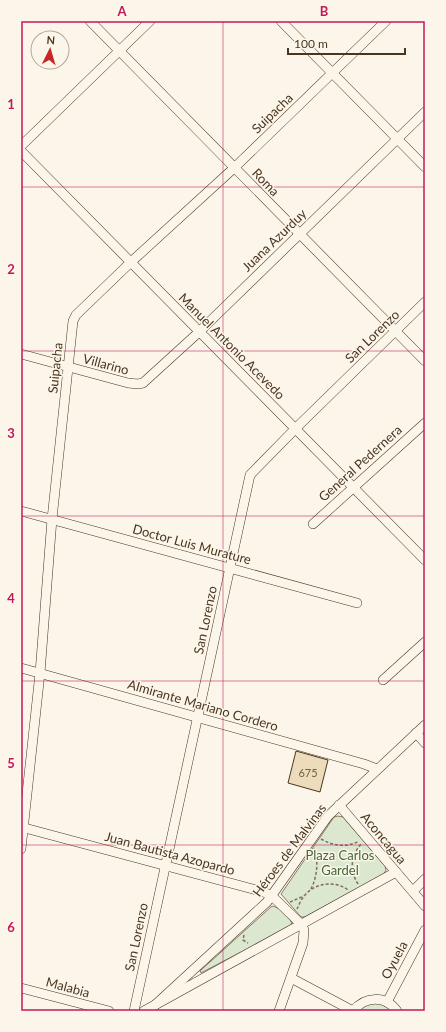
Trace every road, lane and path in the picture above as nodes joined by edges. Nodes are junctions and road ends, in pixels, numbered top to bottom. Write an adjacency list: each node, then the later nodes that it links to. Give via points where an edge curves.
1 (90, 21): 5 (street, Roma)
2 (150, 21): 5 (street)
3 (281, 21): 6 (street)
4 (386, 21): 6 (street, Suipacha)
5 (119, 50): 9 (street); 12 (street, Roma)
6 (332, 73): 8 (street); 12 (street, Suipacha)
7 (425, 112): 8 (street, Juana Azurduy)
8 (398, 139): 11 (street); 13 (street, Juana Azurduy)
9 (21, 146)
10 (21, 151): 14 (street, Manuel Antonio Acevedo)
11 (425, 167)
12 (234, 168): 13 (street, Roma); 14 (street, Suipacha)
13 (299, 234): 16 (street, Roma); 17 (street, Juana Azurduy)
14 (131, 262): 17 (street, Manuel Antonio Acevedo); 20 (street, Suipacha, via 76,315 72,327)
15 (425, 302): 16 (street, San Lorenzo)
16 (395, 331): 19 (street, Roma); 23 (street, San Lorenzo)
17 (199, 332): 21 (street, Juana Azurduy, via 146,380); 23 (street, Manuel Antonio Acevedo)
18 (21, 354): 20 (street, Villarino)
19 (425, 361)
20 (68, 367): 21 (street, Villarino); 26 (street, Suipacha)
21 (138, 384)
22 (425, 423): 24 (street, General Pedernera)
23 (296, 428): 24 (street, Manuel Antonio Acevedo); 29 (street, San Lorenzo, via 250,475)
24 (353, 487): 27 (street, General Pedernera); 28 (street, Manuel Antonio Acevedo)
25 (21, 511): 26 (street, Doctor Luis Murature)
26 (52, 519): 29 (street, Doctor Luis Murature); 33 (street, Suipacha)
27 (313, 524)
28 (425, 560)
29 (230, 568): 30 (street, Doctor Luis Murature); 35 (street, San Lorenzo)
30 (357, 603)
31 (425, 642): 34 (street)
32 (21, 668): 33 (street, Almirante Mariano Cordero)
33 (40, 673): 35 (street, Almirante Mariano Cordero); 41 (street, Suipacha)
34 (383, 680)
35 (197, 717): 39 (street, Almirante Mariano Cordero); 45 (street, San Lorenzo)
36 (425, 726): 37 (street, Héroes de Malvinas)
37 (416, 733): 38 (street); 39 (street, Héroes de Malvinas)
38 (425, 743)
39 (377, 769): 40 (street, Héroes de Malvinas)
40 (339, 805): 42 (street, Aconcagua); 43 (street, Héroes de Malvinas)
41 (22, 827): 44 (street, Suipacha); 45 (street, Juan Bautista Azopardo)
42 (366, 837): 43 (path, via 353,844 339,846); 46 (street, Aconcagua); 49 (path, via 352,862 353,876)
43 (312, 838): 48 (path, via 316,877); 52 (street, Héroes de Malvinas)
44 (21, 849)
45 (165, 864): 52 (street, Juan Bautista Azopardo); 66 (street, San Lorenzo)
46 (396, 872): 49 (street, Héroes de Malvinas); 50 (street, Aconcagua)
47 (425, 879): 50 (street)
48 (311, 889): 51 (path, via 333,884 347,889); 53 (path)
49 (363, 890): 51 (street, Héroes de Malvinas)
50 (413, 891): 55 (street, Aconcagua)
51 (353, 895): 57 (street, Héroes de Malvinas)
52 (272, 896): 57 (street, Juan Bautista Azopardo); 64 (street, Héroes de Malvinas)
53 (304, 896): 54 (path); 56 (path)
54 (290, 902)
55 (425, 906)
56 (297, 909)
57 (301, 924): 61 (street, via 304,937); 64 (street, Héroes de Malvinas)
58 (425, 930): 63 (street, Oyuela)
59 (246, 933): 60 (path, via 243,940 245,943)
60 (252, 943)
61 (291, 978): 68 (street); 69 (street)
62 (21, 988): 65 (street, Malabia)
63 (387, 1002): 69 (street, via 371,999 361,1003); 70 (street)
64 (155, 1005): 67 (street, Héroes de Malvinas)
65 (108, 1011)
66 (134, 1011)
67 (144, 1011)
68 (279, 1011)
69 (353, 1011)
70 (396, 1011)

